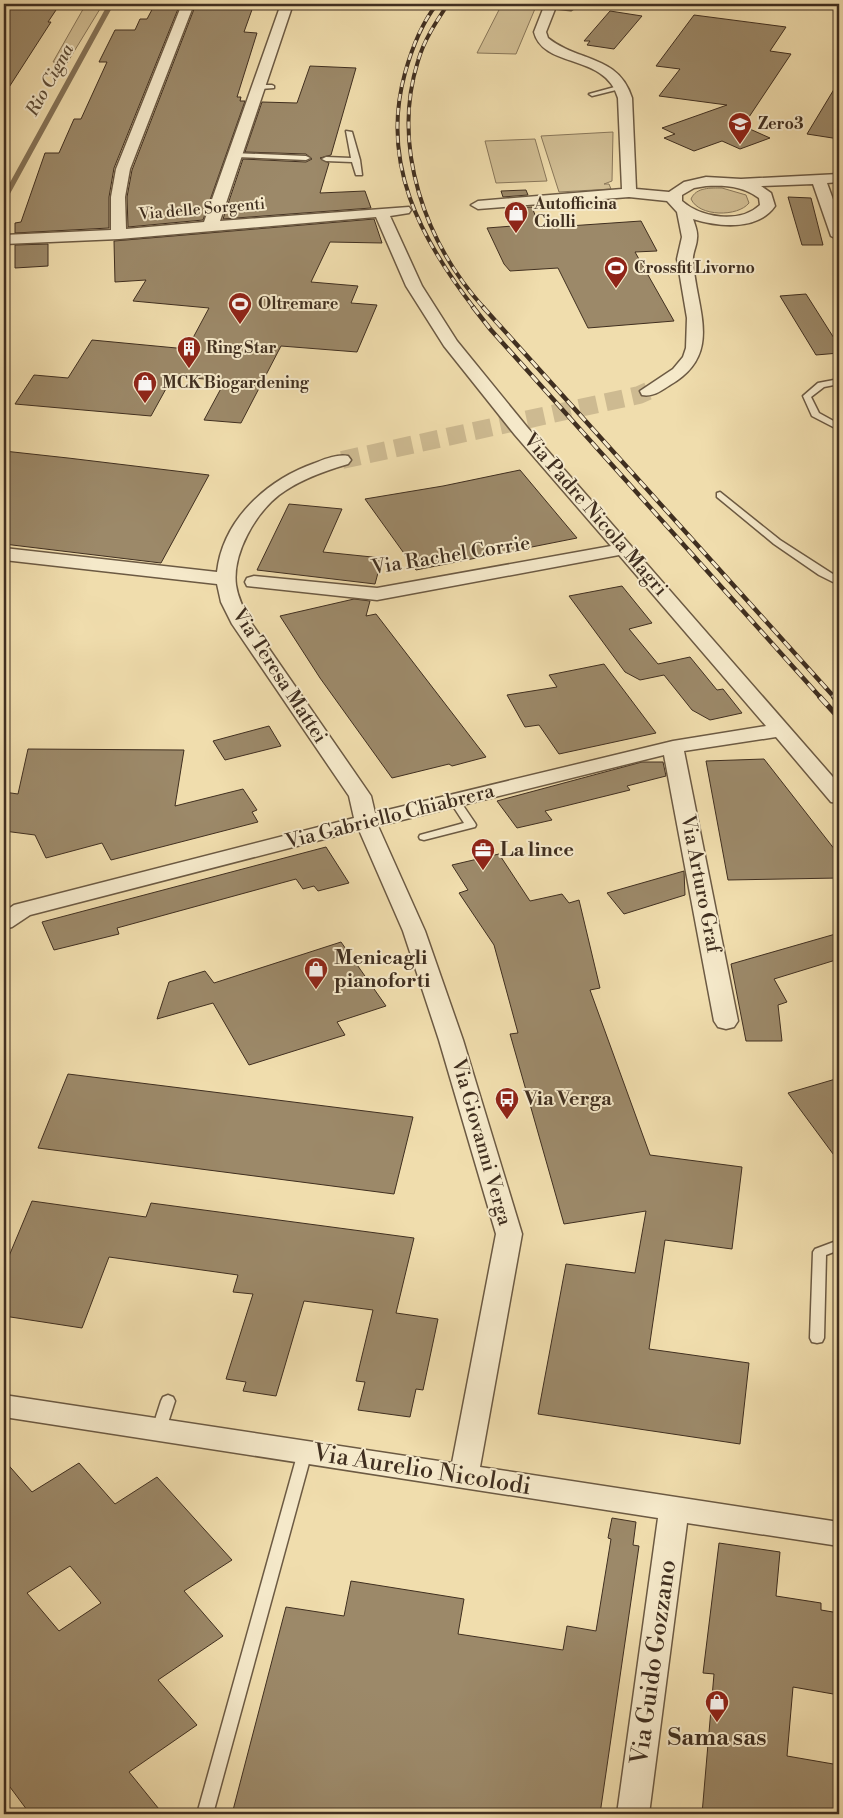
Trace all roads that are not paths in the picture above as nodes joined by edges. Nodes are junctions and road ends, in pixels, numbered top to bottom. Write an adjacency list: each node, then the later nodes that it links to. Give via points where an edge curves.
1 (188, 4): 27 (street, via 122,169 118,197)
2 (287, 4): 8 (street, via 266,87)
3 (551, 5): 4 (lane); 5 (street, via 540,32 542,40 560,52 602,70 620,81)
4 (571, 8)
5 (622, 87): 6 (lane); 19 (street)
6 (594, 91)
7 (348, 132): 11 (lane)
8 (236, 155): 9 (lane); 26 (street)
9 (306, 158)
10 (326, 159): 11 (lane)
11 (356, 160): 12 (lane)
12 (359, 173)
13 (839, 178): 14 (street)
14 (819, 180): 16 (street); 28 (street)
15 (736, 182): 16 (street); 17 (street, via 709,181); 18 (street)
16 (781, 182): 18 (street)
17 (687, 186): 19 (street, via 657,186); 20 (street, via 677,191)
18 (766, 196): 25 (street, via 768,206 761,213)
19 (631, 197): 20 (street, via 659,194); 21 (street, via 509,207)
20 (674, 198): 23 (street)
21 (478, 206)
22 (404, 210): 24 (street, Via delle Sorgenti)
23 (684, 211): 25 (street, via 710,219); 29 (street)
24 (381, 212): 26 (street, Via delle Sorgenti); 36 (street, Via Padre Nicola Magri, via 414,286 439,329 514,422)
25 (734, 220): 29 (street)
26 (210, 226): 27 (street, Via delle Sorgenti)
27 (119, 234): 30 (street, Via delle Sorgenti)
28 (839, 236)
29 (690, 237): 32 (street, via 685,259 695,318 694,348 691,358 679,373)
30 (4, 240)
31 (839, 382): 33 (lane, via 822,385 807,396 815,414)
32 (648, 391)
33 (839, 426)
34 (342, 460): 38 (street, Via Teresa Mattei, via 302,474 264,498 247,520 235,544 227,565)
35 (720, 495): 40 (lane, via 783,548)
36 (624, 548): 39 (street, Via Rachel Corrie, via 377,594); 41 (street, Via Padre Nicola Magri)
37 (4, 554): 38 (street)
38 (226, 579): 45 (street, Via Teresa Mattei, via 234,611 360,796)
39 (254, 582)
40 (839, 582)
41 (781, 730): 42 (street, Via Gabriello Chiabrera); 43 (street, Via Padre Nicola Magri)
42 (673, 747): 44 (street, Via Gabriello Chiabrera); 48 (street, Via Arturo Graf)
43 (839, 797)
44 (454, 800): 45 (street, Via Gabriello Chiabrera); 46 (lane, via 471,825)
45 (366, 822): 47 (street, Via Gabriello Chiabrera, via 22,910); 55 (street, Via Giovanni Verga, via 401,898 442,1013 509,1234)
46 (424, 837)
47 (4, 922)
48 (726, 1021)
49 (839, 1245): 50 (lane, via 820,1252)
50 (817, 1338)
51 (168, 1401): 53 (lane)
52 (4, 1406): 53 (street, Via Aurelio Nicolodi)
53 (159, 1429): 54 (street, Via Aurelio Nicolodi)
54 (305, 1452): 55 (street, Via Aurelio Nicolodi); 58 (lane)
55 (464, 1475): 56 (street, Via Aurelio Nicolodi)
56 (674, 1510): 57 (street, Via Aurelio Nicolodi); 59 (street, Via Guido Gozzano)
57 (839, 1534)
58 (204, 1814)
59 (633, 1814)

